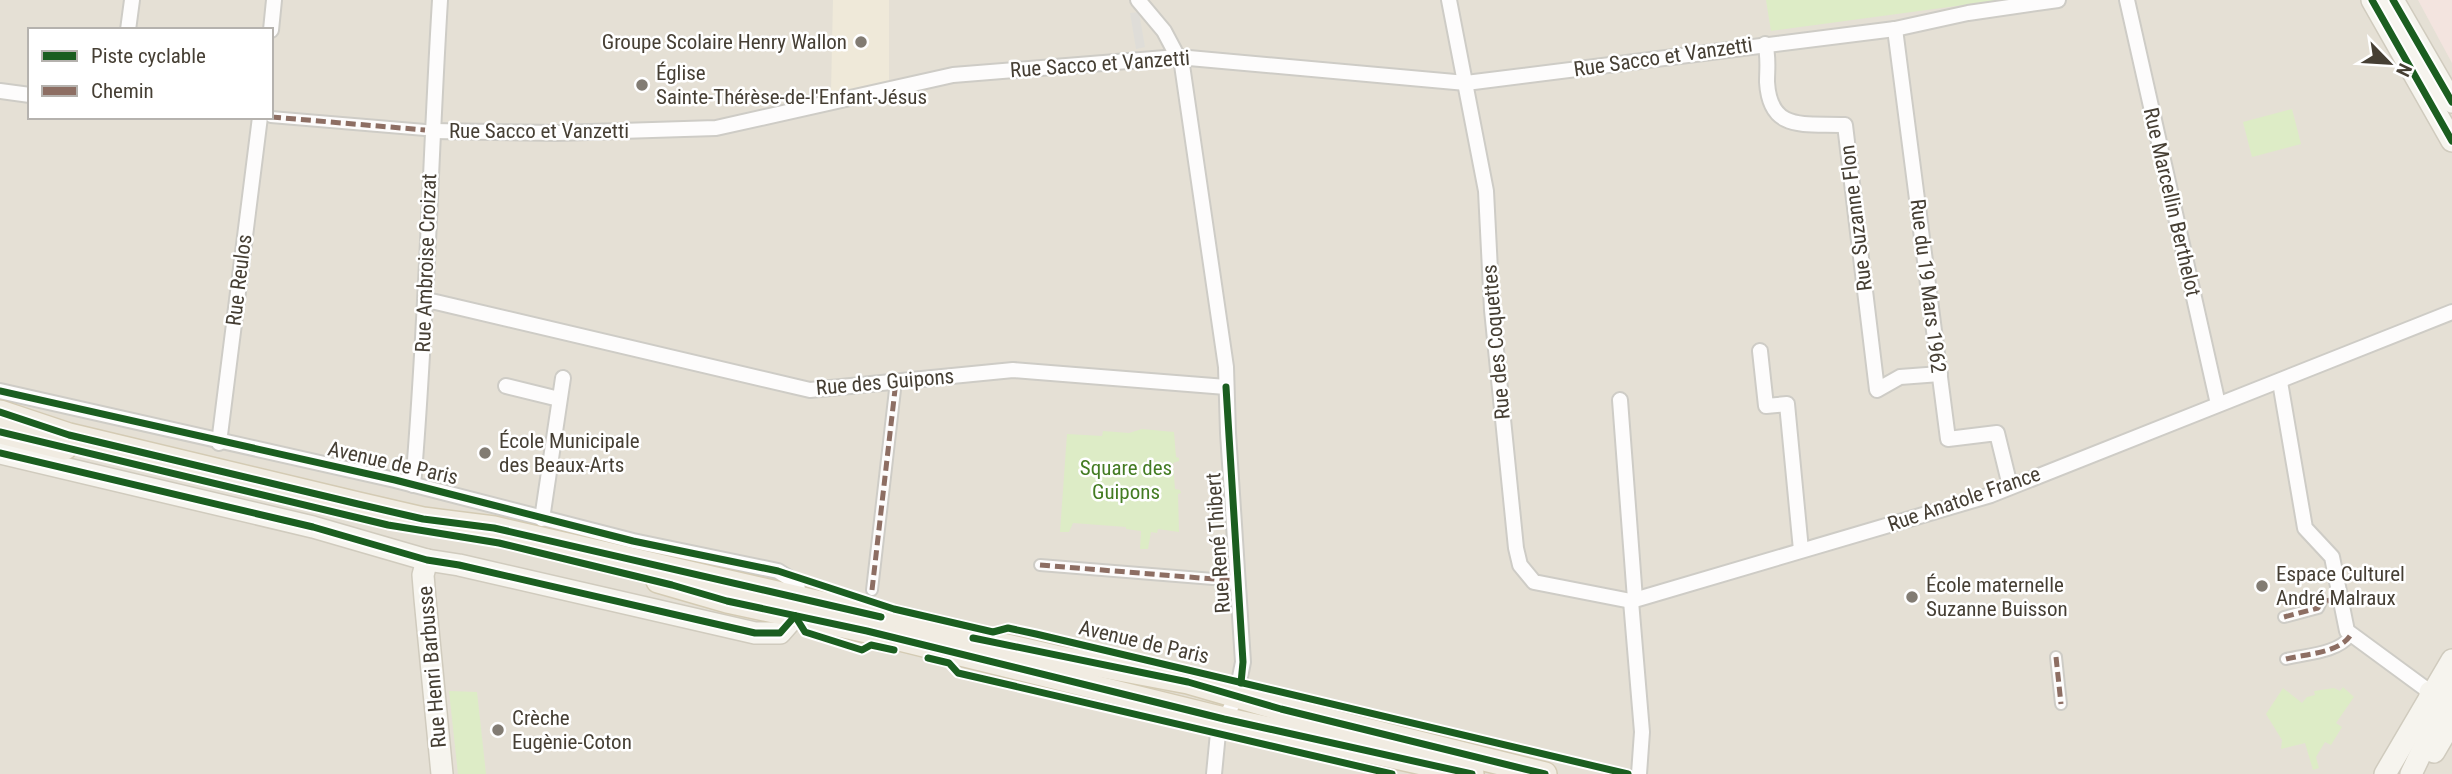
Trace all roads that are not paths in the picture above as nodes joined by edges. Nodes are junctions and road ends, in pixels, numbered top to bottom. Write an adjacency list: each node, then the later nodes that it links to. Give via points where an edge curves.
1 (132, 0): 10 (street)
2 (274, 0): 11 (street)
3 (440, 0): 21 (street, Rue Ambroise Croizat)
4 (1138, 0): 14 (street, Rue René Thibert)
5 (1449, 0): 15 (street, Rue des Coquettes)
6 (2057, 0): 12 (street, Rue Sacco et Vanzetti)
7 (2127, 0): 35 (street, Rue Marcellin Berthelot)
8 (2371, 0): 22 (main road)
9 (2393, 0): 18 (main road)
10 (128, 28)
11 (271, 28)
12 (1895, 29): 13 (street, Rue Sacco et Vanzetti); 26 (street, Rue du 19 Mars 1962)
13 (1768, 43): 15 (street, Rue Sacco et Vanzetti); 26 (street, Rue Suzanne Flon, via 1768,101 1777,114 1789,122 1845,125 1877,390 1900,377)
14 (1178, 57): 15 (street, Rue Sacco et Vanzetti); 21 (street, Rue Sacco et Vanzetti, via 953,75 716,128 557,133); 31 (street, Rue René Thibert, via 1223,340)
15 (1466, 83): 48 (street, Rue des Coquettes, via 1486,191 1494,337 1520,565 1534,582)
16 (0, 91): 17 (street)
17 (28, 95)
18 (2452, 102)
19 (273, 117): 21 (street)
20 (260, 119): 38 (street, Rue Reulos)
21 (428, 130): 23 (street, Rue Ambroise Croizat)
22 (2452, 141)
23 (427, 300): 28 (street, Rue des Guipons, via 810,390); 40 (street, Rue Ambroise Croizat)
24 (2452, 312): 29 (street, Rue Anatole France)
25 (1760, 351): 43 (street, via 1766,406 1787,404)
26 (1940, 373): 41 (street, Rue du 19 Mars 1962, via 1948,439 1997,433)
27 (563, 379): 33 (street)
28 (896, 382): 31 (street, Rue des Guipons, via 1013,370); 47 (street)
29 (2280, 382): 35 (street, Rue Anatole France); 49 (street, via 2305,528 2329,551)
30 (506, 386): 33 (street)
31 (1226, 387): 46 (street, Rue René Thibert)
32 (0, 391): 38 (street, Avenue de Paris)
33 (559, 399): 42 (street)
34 (1620, 400): 48 (street)
35 (2218, 404): 41 (street, Rue Anatole France)
36 (0, 412): 50 (main road, Avenue de Paris, via 69,435 423,519 494,528)
37 (0, 432): 50 (main road, Avenue de Paris, via 387,524 499,542)
38 (219, 443): 40 (street, Avenue de Paris)
39 (0, 453): 44 (main road, via 313,527)
40 (413, 485): 42 (street, Avenue de Paris)
41 (2010, 486): 43 (street, Rue Anatole France, via 1913,520)
42 (542, 519): 50 (street, Avenue de Paris, via 778,571 797,583)
43 (1801, 550): 48 (street, Rue Anatole France)
44 (427, 560): 50 (main road, via 766,635 780,633); 62 (main road, Rue Henri Barbusse, via 423,575)
45 (1040, 565): 46 (street)
46 (1238, 581): 58 (street, Rue René Thibert, via 1243,662)
47 (872, 590)
48 (1633, 600): 66 (street, via 1642,732)
49 (2329, 600): 51 (street, via 2318,608); 52 (street)
50 (797, 607): 58 (main road, Avenue de Paris, via 1174,679); 60 (main road, Avenue de Paris)
51 (2284, 617)
52 (2350, 636): 54 (street, via 2344,644); 57 (street)
53 (2056, 657): 59 (street)
54 (2286, 659)
55 (2452, 660): 57 (main road)
56 (2452, 684): 61 (main road)
57 (2430, 692): 67 (main road); 68 (main road, via 2434,728)
58 (1237, 697): 60 (street); 65 (main road, Avenue de Paris)
59 (2060, 704)
60 (1224, 719): 63 (street); 64 (main road, Avenue de Paris)
61 (2449, 734): 69 (main road)
62 (442, 774)
63 (1214, 774)
64 (1472, 774)
65 (1545, 774)
66 (1639, 774)
67 (2385, 774)
68 (2411, 774)
69 (2422, 774)

